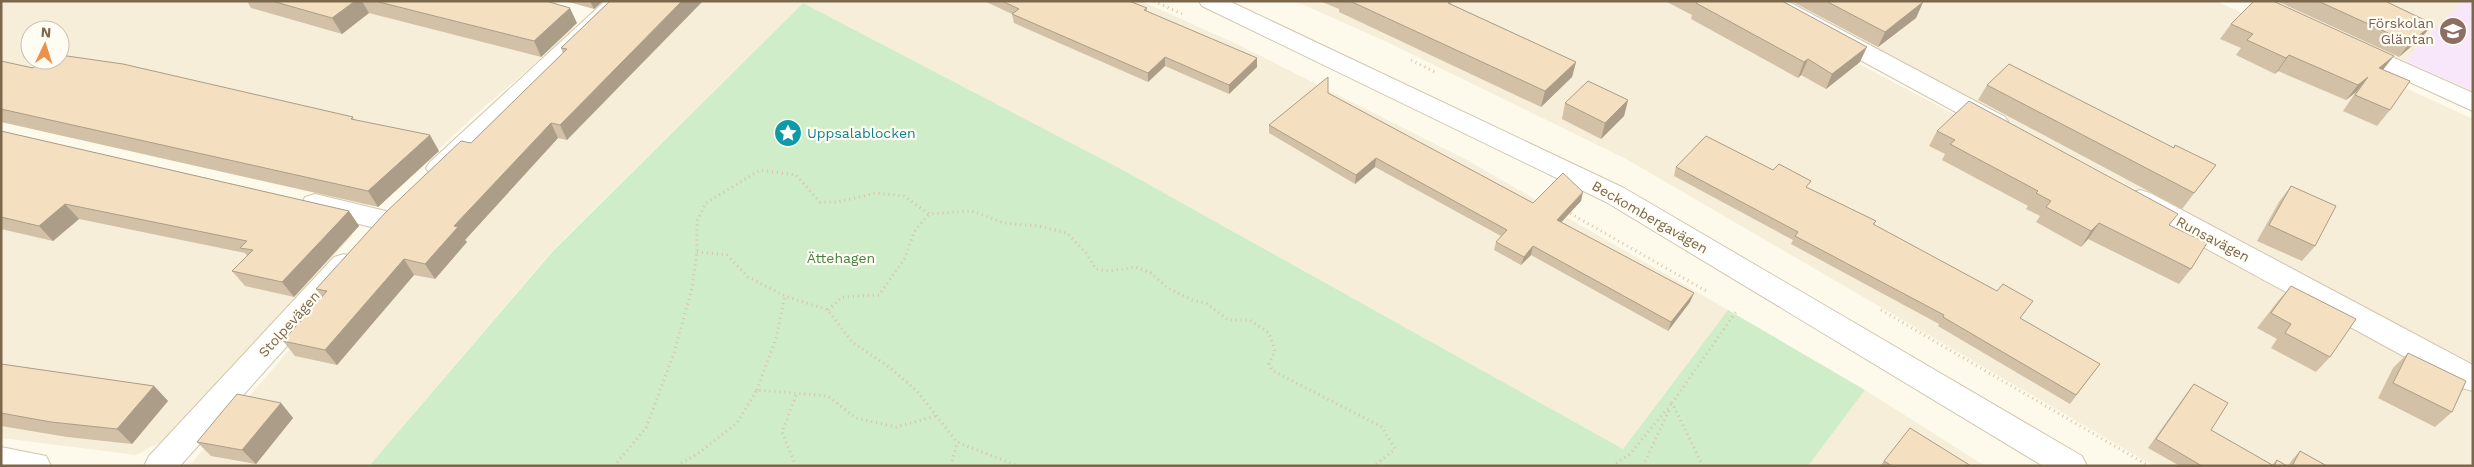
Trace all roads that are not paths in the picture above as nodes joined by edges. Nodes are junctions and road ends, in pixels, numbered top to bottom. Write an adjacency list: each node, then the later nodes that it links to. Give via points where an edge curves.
1 (620, 1): 5 (street, Stolpevägen)
2 (1210, 1): 16 (street, Beckombergavägen, via 1615,195)
3 (1769, 1): 8 (street)
4 (572, 12): 5 (street)
5 (598, 19): 11 (street, Stolpevägen)
6 (2332, 38): 7 (street)
7 (2473, 103)
8 (2015, 133)
9 (2121, 190): 12 (street, Runsavägen)
10 (288, 198): 11 (street)
11 (384, 220): 15 (street, Stolpevägen)
12 (2473, 378)
13 (1, 460): 14 (street)
14 (35, 466)
15 (160, 466)
16 (2072, 466)

